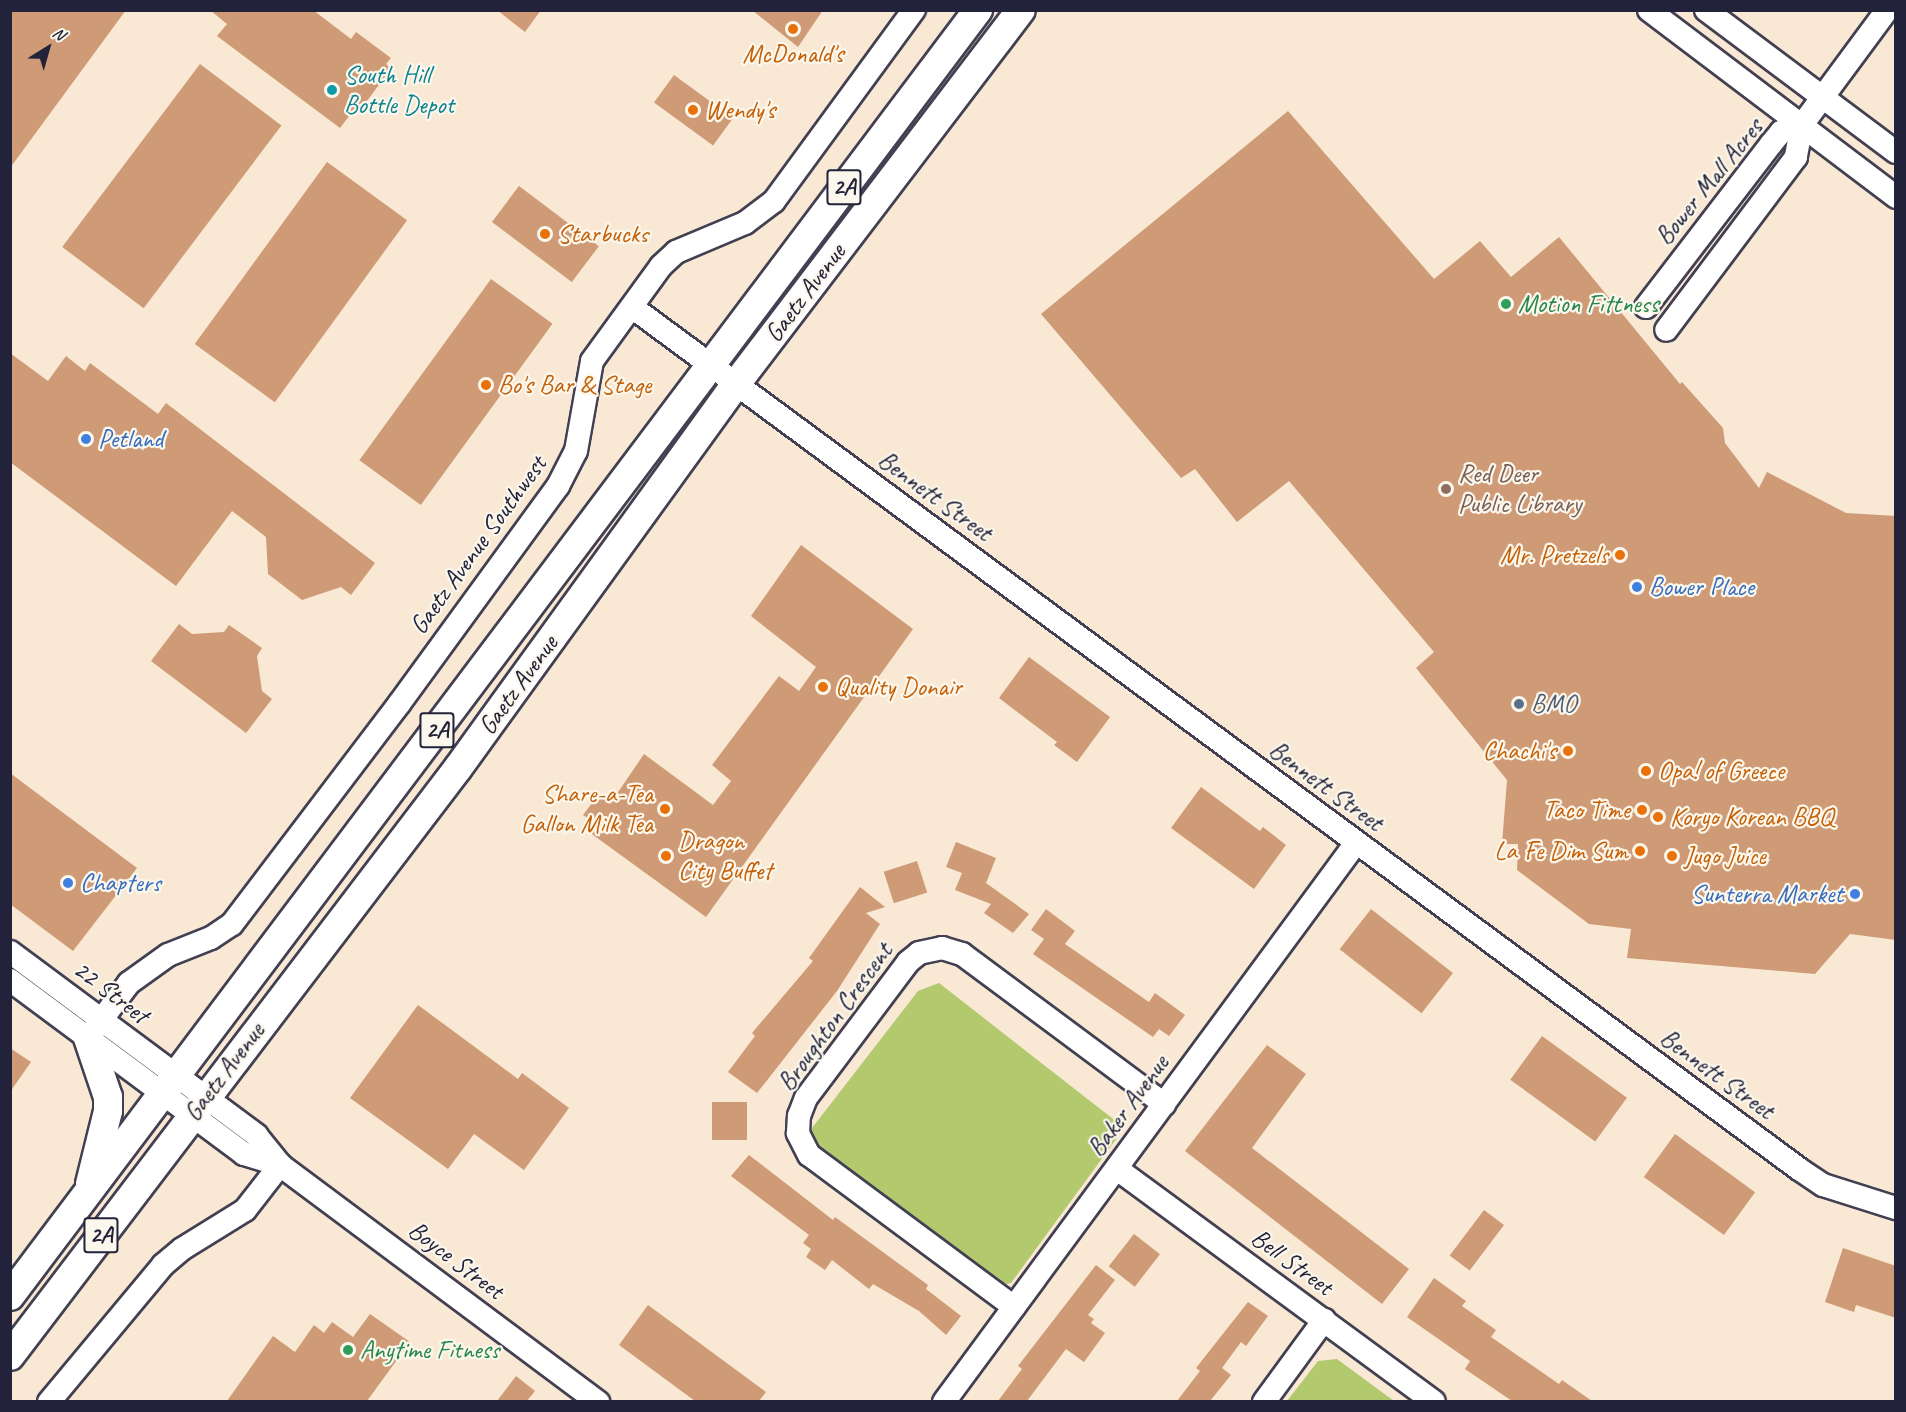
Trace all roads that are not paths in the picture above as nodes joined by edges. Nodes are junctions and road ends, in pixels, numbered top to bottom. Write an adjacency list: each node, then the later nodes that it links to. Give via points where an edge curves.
1 (914, 10): 11 (street, Gaetz Avenue Southwest, via 774,201 745,223 670,256)
2 (978, 10): 14 (main road, Gaetz Avenue / 2A)
3 (1021, 10): 15 (main road, Gaetz Avenue / 2A)
4 (1649, 10): 8 (street)
5 (1706, 10): 7 (street)
6 (1887, 10): 7 (street)
7 (1823, 98): 8 (street); 9 (street)
8 (1802, 125): 10 (street); 12 (street, Bower Mall Acres, via 1781,132); 13 (street, Bower Mall Acres, via 1796,158)
9 (1896, 152)
10 (1896, 198)
11 (632, 307): 14 (street); 19 (street, Gaetz Avenue Southwest, via 590,367 580,438 567,473 399,704 231,924 211,938 168,955 129,983)
12 (1646, 307)
13 (1666, 330)
14 (710, 364): 15 (street, Bennett Street); 20 (main road, Gaetz Avenue / 2A)
15 (736, 384): 16 (street, Bennett Street); 22 (main road, Gaetz Avenue / 2A, via 458,768)
16 (1356, 843): 21 (street, Baker Avenue); 26 (street, Bennett Street, via 1799,1169 1823,1185)
17 (10, 952): 19 (street, 22 Street)
18 (10, 980): 19 (street, 22 Street)
19 (95, 1030): 20 (street, 22 Street); 25 (main road, via 108,1111)
20 (171, 1086): 22 (street, 22 Street); 25 (main road, Gaetz Avenue / 2A)
21 (1164, 1104): 24 (street, Baker Avenue); 28 (street, Broughton Crescent, via 962,954 942,948 919,953 908,962 806,1098 798,1133 809,1155)
22 (198, 1106): 23 (street, Boyce Street, via 244,1154); 30 (main road, Gaetz Avenue / 2A)
23 (280, 1165): 31 (street, via 245,1210 163,1265); 32 (street, Boyce Street)
24 (1117, 1169): 28 (street, Baker Avenue); 29 (street, Bell Street)
25 (86, 1198): 27 (main road, Gaetz Avenue / 2A)
26 (1896, 1209)
27 (10, 1296)
28 (1014, 1307): 33 (street, Baker Avenue)
29 (1324, 1320): 34 (street); 35 (street, Bell Street)
30 (10, 1356)
31 (49, 1401)
32 (596, 1401)
33 (944, 1401)
34 (1264, 1401)
35 (1434, 1401)

